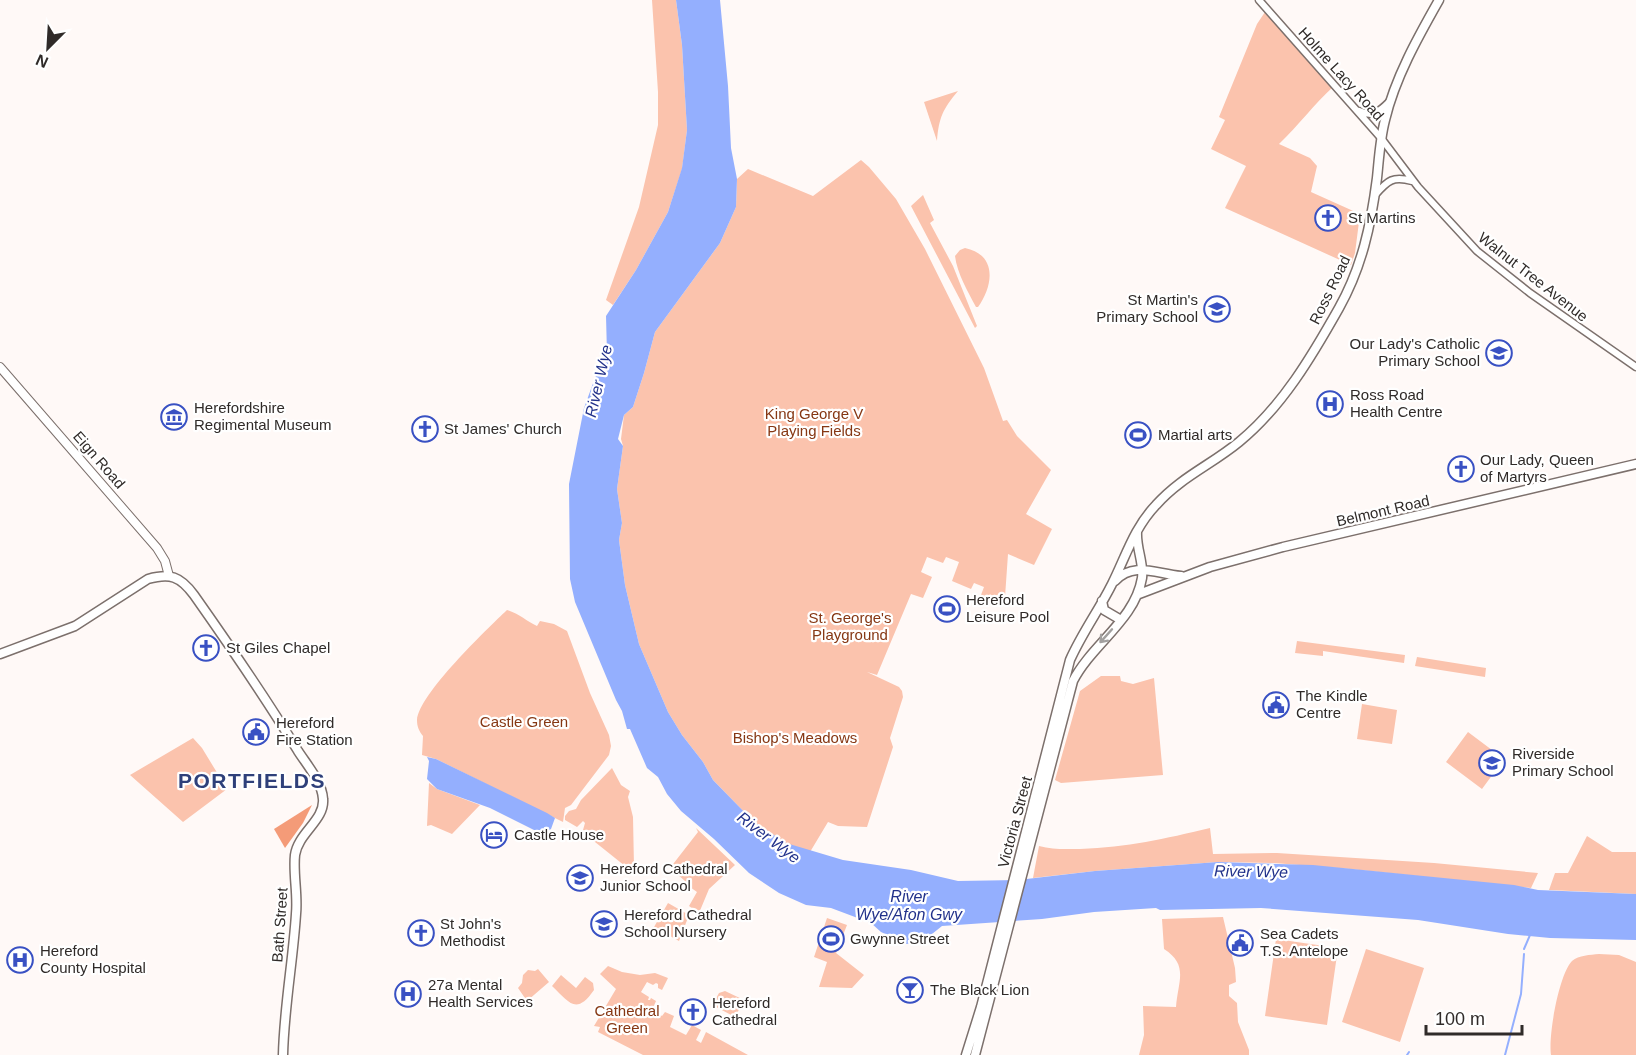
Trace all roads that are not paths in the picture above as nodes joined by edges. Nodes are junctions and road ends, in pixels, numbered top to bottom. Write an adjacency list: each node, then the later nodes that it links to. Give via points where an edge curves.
1 (1259, 0): 4 (street, Holme Lacy Road)
2 (1439, 0): 3 (highway, Ross Road)
3 (1390, 101): 4 (street, via 1374,114); 5 (highway, Ross Road)
4 (1356, 110): 5 (street, Holme Lacy Road)
5 (1381, 138): 6 (street, Walnut Tree Avenue); 7 (highway, Ross Road)
6 (1413, 182): 7 (street, via 1391,180); 9 (street, Walnut Tree Avenue, via 1491,264)
7 (1374, 196): 11 (highway, Ross Road, via 1366,243 1354,279 1302,370 1253,429 1173,488)
8 (0, 367): 13 (main road, Eign Road, via 157,548)
9 (1636, 367)
10 (1636, 464): 14 (highway, Belmont Road, via 1283,547)
11 (1137, 529): 12 (highway); 15 (highway, Ross Road)
12 (1143, 570): 14 (highway); 15 (highway, via 1128,570); 16 (highway)
13 (169, 576): 20 (highway, via 148,579 75,626); 24 (highway, Bath Street, via 188,587 320,786 323,805 302,837 295,856 297,901)
14 (1185, 576): 16 (highway, Belmont Road)
15 (1112, 584): 17 (highway, Victoria Street)
16 (1139, 594): 18 (highway, Victoria Street)
17 (1102, 601): 18 (highway, via 1104,610); 21 (highway, Victoria Street)
18 (1120, 620): 19 (highway, Victoria Street, one-way to 19)
19 (1091, 652): 21 (highway); 22 (highway, Victoria Street)
20 (0, 654)
21 (1072, 655): 22 (highway, Victoria Street)
22 (1064, 700): 23 (highway, Victoria Street)
23 (984, 1008): 25 (highway, Victoria Street); 26 (highway, Victoria Street)
24 (283, 1055)
25 (966, 1055)
26 (975, 1055)

